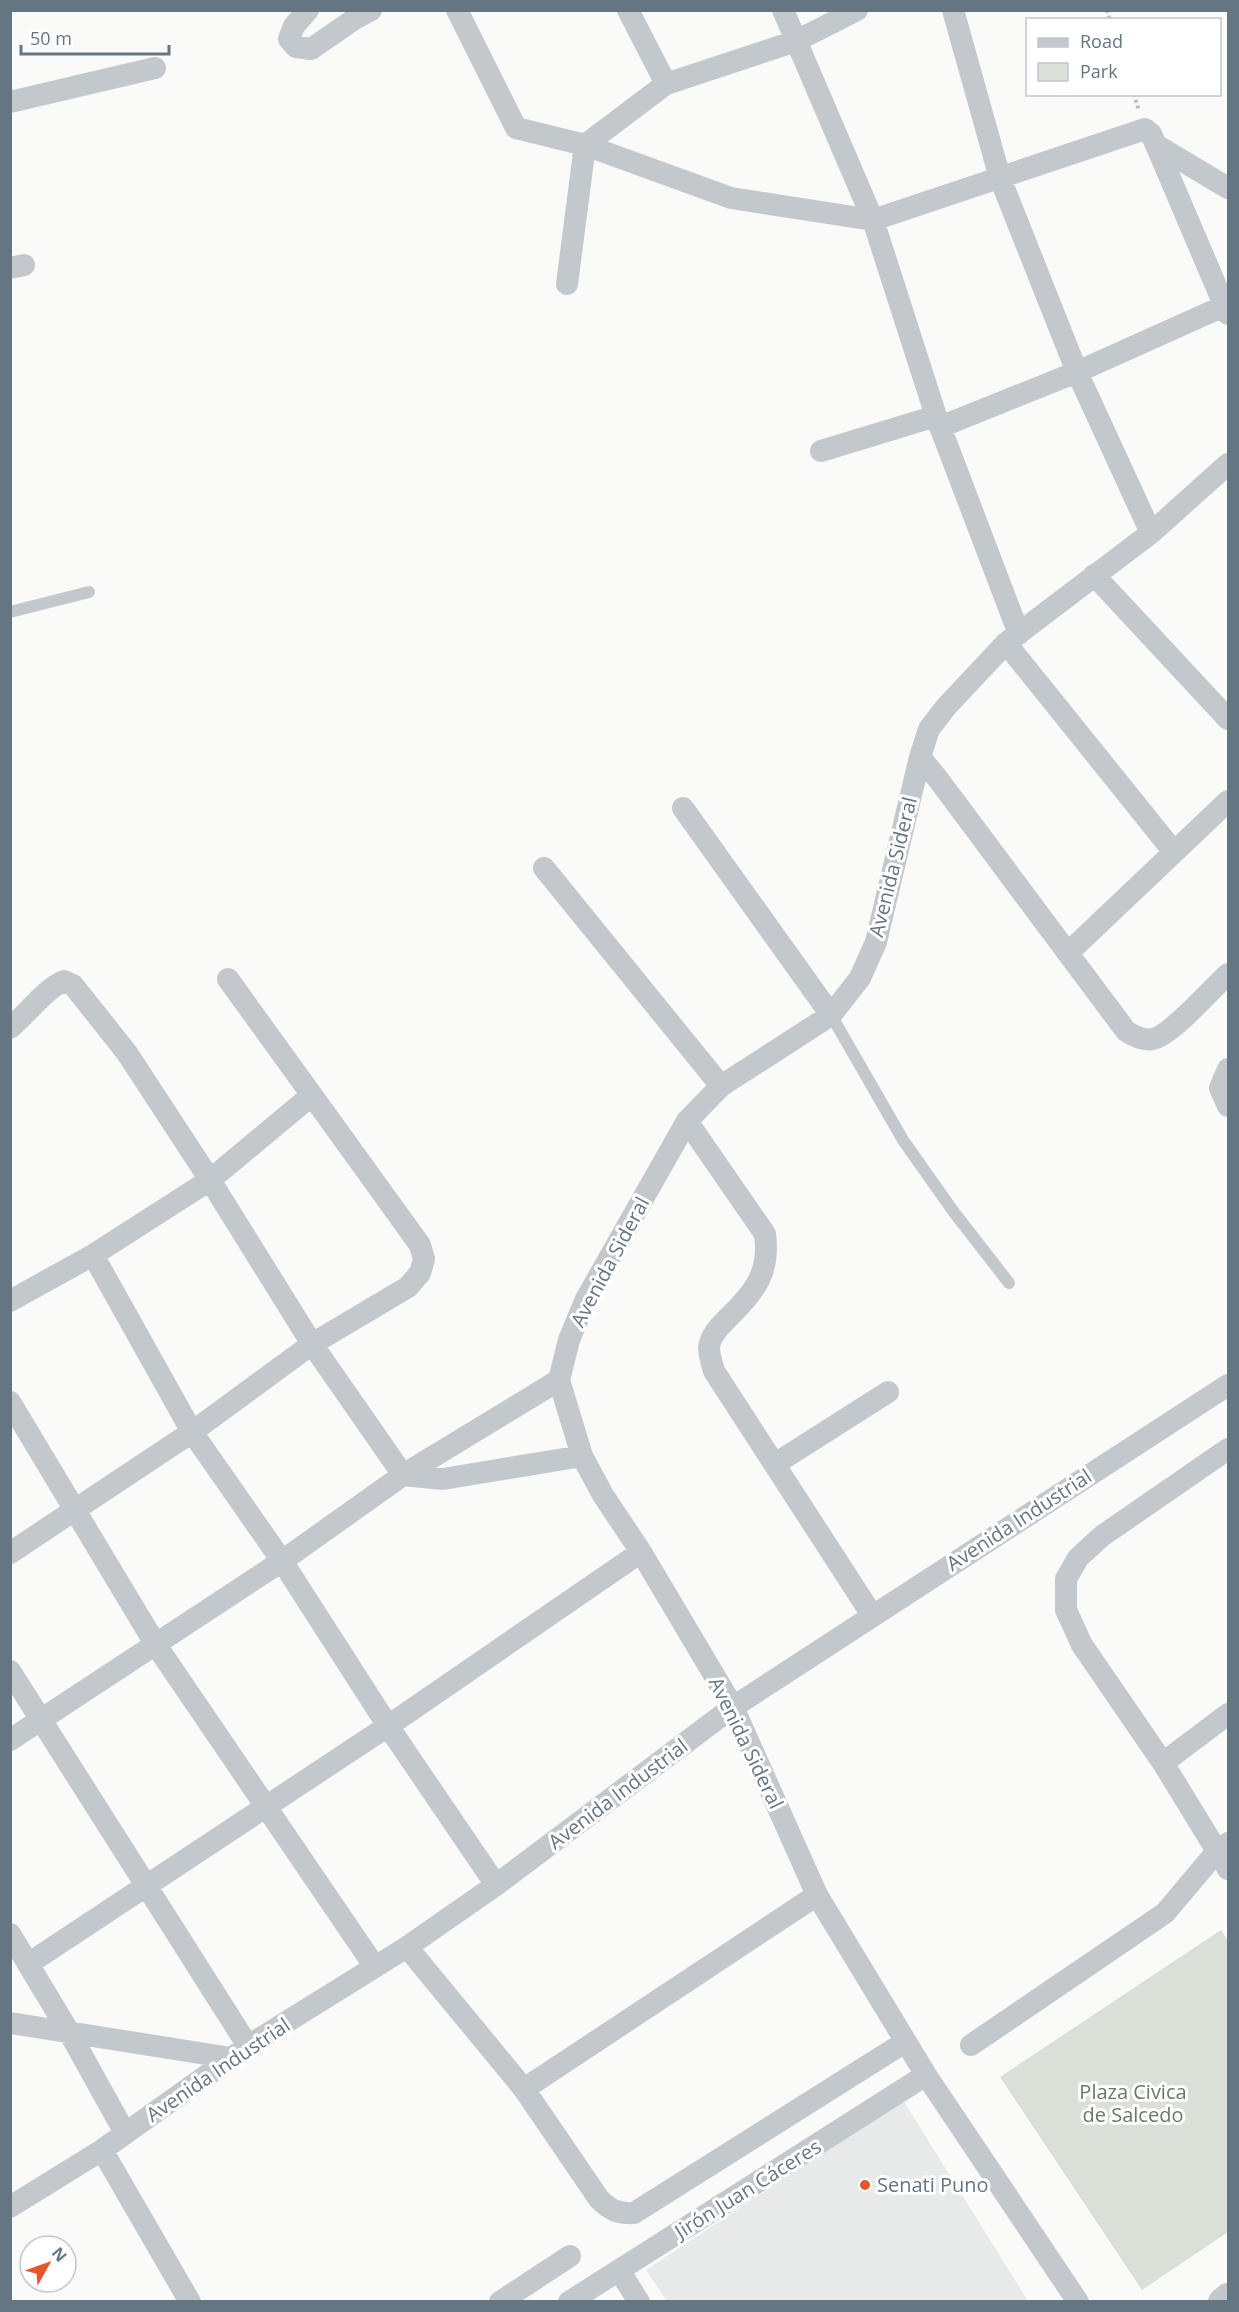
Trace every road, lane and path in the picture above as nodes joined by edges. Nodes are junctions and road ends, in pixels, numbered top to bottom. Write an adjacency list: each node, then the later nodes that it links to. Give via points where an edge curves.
1 (308, 10): 2 (street, via 289,39 296,47 311,49)
2 (371, 10)
3 (457, 10): 12 (street, via 516,128)
4 (628, 10): 10 (street)
5 (783, 10): 8 (street)
6 (857, 10): 8 (street)
7 (952, 10): 14 (street)
8 (796, 41): 10 (street); 16 (street)
9 (156, 68): 11 (street)
10 (666, 84): 12 (street)
11 (10, 102)
12 (585, 145): 16 (street, via 731,198); 17 (street)
13 (1156, 146): 14 (street, via 1145,129); 15 (street); 18 (street)
14 (1000, 178): 16 (street); 19 (street)
15 (1228, 188)
16 (873, 220): 20 (street)
17 (567, 284)
18 (1226, 310): 19 (street)
19 (1077, 372): 20 (street); 23 (street)
20 (938, 422): 21 (street); 27 (street)
21 (821, 451)
22 (1228, 464): 23 (street, Avenida Sideral)
23 (1151, 533): 24 (street, Avenida Sideral)
24 (1094, 574): 27 (street, Avenida Sideral); 28 (street)
25 (89, 592): 26 (lane)
26 (10, 612)
27 (1013, 638): 29 (street, Avenida Sideral, via 946,707 929,729); 32 (street)
28 (1228, 719)
29 (920, 757): 34 (street); 37 (street, Avenida Sideral, via 876,942 860,978)
30 (1228, 801): 32 (street)
31 (683, 808): 37 (street)
32 (1174, 852): 34 (street)
33 (544, 868): 40 (street)
34 (1069, 952): 36 (street, via 1126,1031 1138,1038 1152,1040 1168,1033)
35 (228, 979): 41 (street)
36 (1220, 981)
37 (831, 1015): 40 (street, Avenida Sideral); 46 (lane, via 903,1140)
38 (10, 1028): 44 (street, via 53,985 64,981 73,985 127,1053)
39 (1228, 1069): 42 (street, via 1220,1088)
40 (721, 1086): 43 (street, Avenida Sideral)
41 (312, 1095): 44 (street); 48 (street, via 420,1245 424,1259 420,1273 408,1287)
42 (1228, 1106)
43 (687, 1121): 49 (street, Avenida Sideral, via 586,1299 569,1340); 56 (street, via 765,1234 768,1254 760,1281 716,1329 709,1347 714,1371)
44 (210, 1180): 45 (street); 48 (street)
45 (93, 1255): 47 (street); 53 (street)
46 (1009, 1283)
47 (10, 1301)
48 (312, 1344): 53 (street); 57 (street)
49 (559, 1380): 55 (street, Avenida Sideral); 57 (street)
50 (1228, 1385): 62 (street, Avenida Industrial)
51 (888, 1392): 56 (street)
52 (10, 1402): 58 (street)
53 (192, 1432): 58 (street); 61 (street)
54 (1228, 1449): 70 (street, via 1102,1536 1078,1558 1066,1579 1066,1610 1082,1645)
55 (582, 1456): 57 (street, via 443,1479); 59 (street, Avenida Sideral)
56 (775, 1464): 62 (street)
57 (404, 1475): 61 (street)
58 (75, 1511): 60 (street); 63 (street)
59 (641, 1552): 65 (street, Avenida Sideral); 68 (street)
60 (10, 1553)
61 (282, 1561): 63 (street); 68 (street)
62 (872, 1615): 65 (street, Avenida Industrial)
63 (156, 1645): 67 (street); 71 (street)
64 (10, 1671): 67 (street)
65 (733, 1707): 73 (street, Avenida Industrial); 75 (street, Avenida Sideral)
66 (1228, 1714): 70 (street)
67 (43, 1720): 69 (street); 74 (street)
68 (388, 1726): 71 (street); 73 (street)
69 (10, 1740)
70 (1162, 1763): 72 (street)
71 (266, 1806): 74 (street); 79 (street)
72 (1225, 1854): 83 (street, via 1165,1913)
73 (496, 1884): 77 (street, Avenida Industrial)
74 (148, 1885): 78 (street); 84 (street)
75 (817, 1895): 82 (street, Avenida Sideral); 86 (street)
76 (10, 1934): 78 (street)
77 (407, 1947): 79 (street, Avenida Industrial); 86 (street)
78 (28, 1964): 81 (street)
79 (375, 1967): 84 (street, Avenida Industrial)
80 (10, 2023): 81 (street)
81 (69, 2032): 84 (street); 87 (street)
82 (904, 2042): 85 (street, Avenida Sideral); 86 (street, via 634,2214 620,2214 599,2199)
83 (971, 2045)
84 (240, 2052): 87 (street, Avenida Industrial)
85 (926, 2075): 91 (street, Jirón Juan Cáceres); 97 (street, Avenida Sideral)
86 (524, 2089)
87 (125, 2133): 88 (street, Avenida Industrial)
88 (102, 2150): 89 (street, Avenida Industrial); 93 (street)
89 (10, 2208)
90 (570, 2256): 94 (street)
91 (619, 2270): 95 (street, Jirón Juan Cáceres); 96 (street)
92 (1228, 2297): 98 (street)
93 (190, 2301)
94 (501, 2301)
95 (569, 2301)
96 (639, 2301)
97 (1078, 2301)
98 (1222, 2301)

